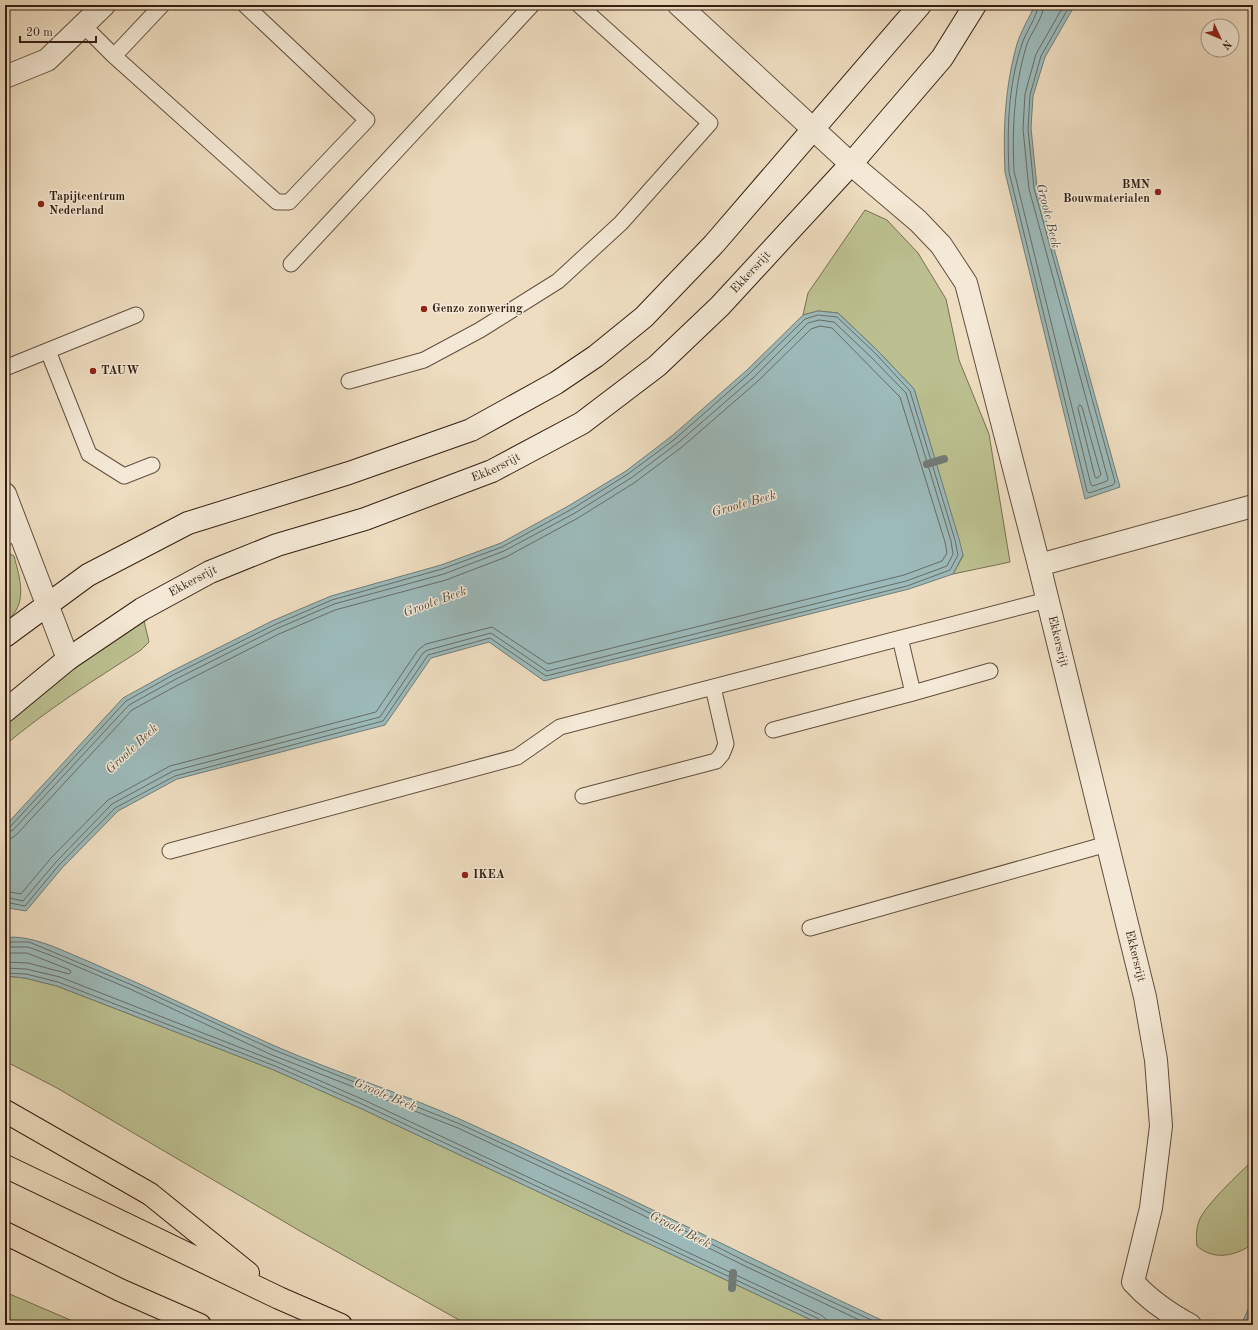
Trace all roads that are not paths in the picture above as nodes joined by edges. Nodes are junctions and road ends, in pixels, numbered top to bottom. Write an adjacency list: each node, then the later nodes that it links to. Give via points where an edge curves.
1 (104, 5): 9 (main road)
2 (162, 5): 10 (lane)
3 (245, 5): 10 (lane, via 367,120 289,202 277,202)
4 (532, 5): 14 (lane)
5 (579, 5): 18 (lane, via 710,123 621,223 558,281 480,330 424,360)
6 (679, 5): 12 (main road, Ekkersrijt)
7 (920, 5): 12 (main road)
8 (975, 5): 13 (main road, Ekkersrijt, via 942,58)
9 (83, 26): 10 (lane); 11 (main road, via 47,60)
10 (114, 56)
11 (5, 77)
12 (813, 129): 13 (main road, Ekkersrijt); 25 (main road, via 714,244 644,317 596,356 556,383 471,430 349,473 188,523 95,571)
13 (851, 164): 23 (main road, Ekkersrijt, via 918,221 941,245 966,283); 28 (main road, Ekkersrijt, via 708,316 657,366 582,423 492,471 365,519 277,545 210,572 142,609)
14 (291, 264)
15 (136, 315): 16 (lane)
16 (48, 351): 17 (lane); 19 (lane, via 89,454 124,476)
17 (5, 368)
18 (348, 380)
19 (152, 465)
20 (5, 494): 22 (main road)
21 (1253, 506): 23 (main road)
22 (12, 535): 25 (main road)
23 (1039, 565): 24 (main road, Ekkersrijt)
24 (1047, 600): 27 (lane); 35 (main road, Ekkersrijt)
25 (47, 605): 26 (main road); 28 (main road)
26 (5, 636)
27 (900, 638): 30 (lane); 31 (lane)
28 (68, 659): 32 (main road, Ekkersrijt)
29 (990, 671): 31 (lane)
30 (713, 687): 34 (lane, via 726,744 716,761); 36 (lane, via 560,727 517,757)
31 (913, 693): 33 (lane)
32 (5, 711)
33 (773, 730)
34 (583, 796)
35 (1107, 844): 37 (lane); 44 (main road, Ekkersrijt, via 1145,997 1156,1060 1161,1126 1151,1208 1133,1282 1158,1306)
36 (170, 851)
37 (810, 928)
38 (5, 1111): 41 (highway, via 150,1194)
39 (5, 1166): 41 (highway)
40 (5, 1233): 42 (highway, via 120,1290)
41 (279, 1298): 43 (highway)
42 (200, 1325)
43 (341, 1325)
44 (1190, 1325)

